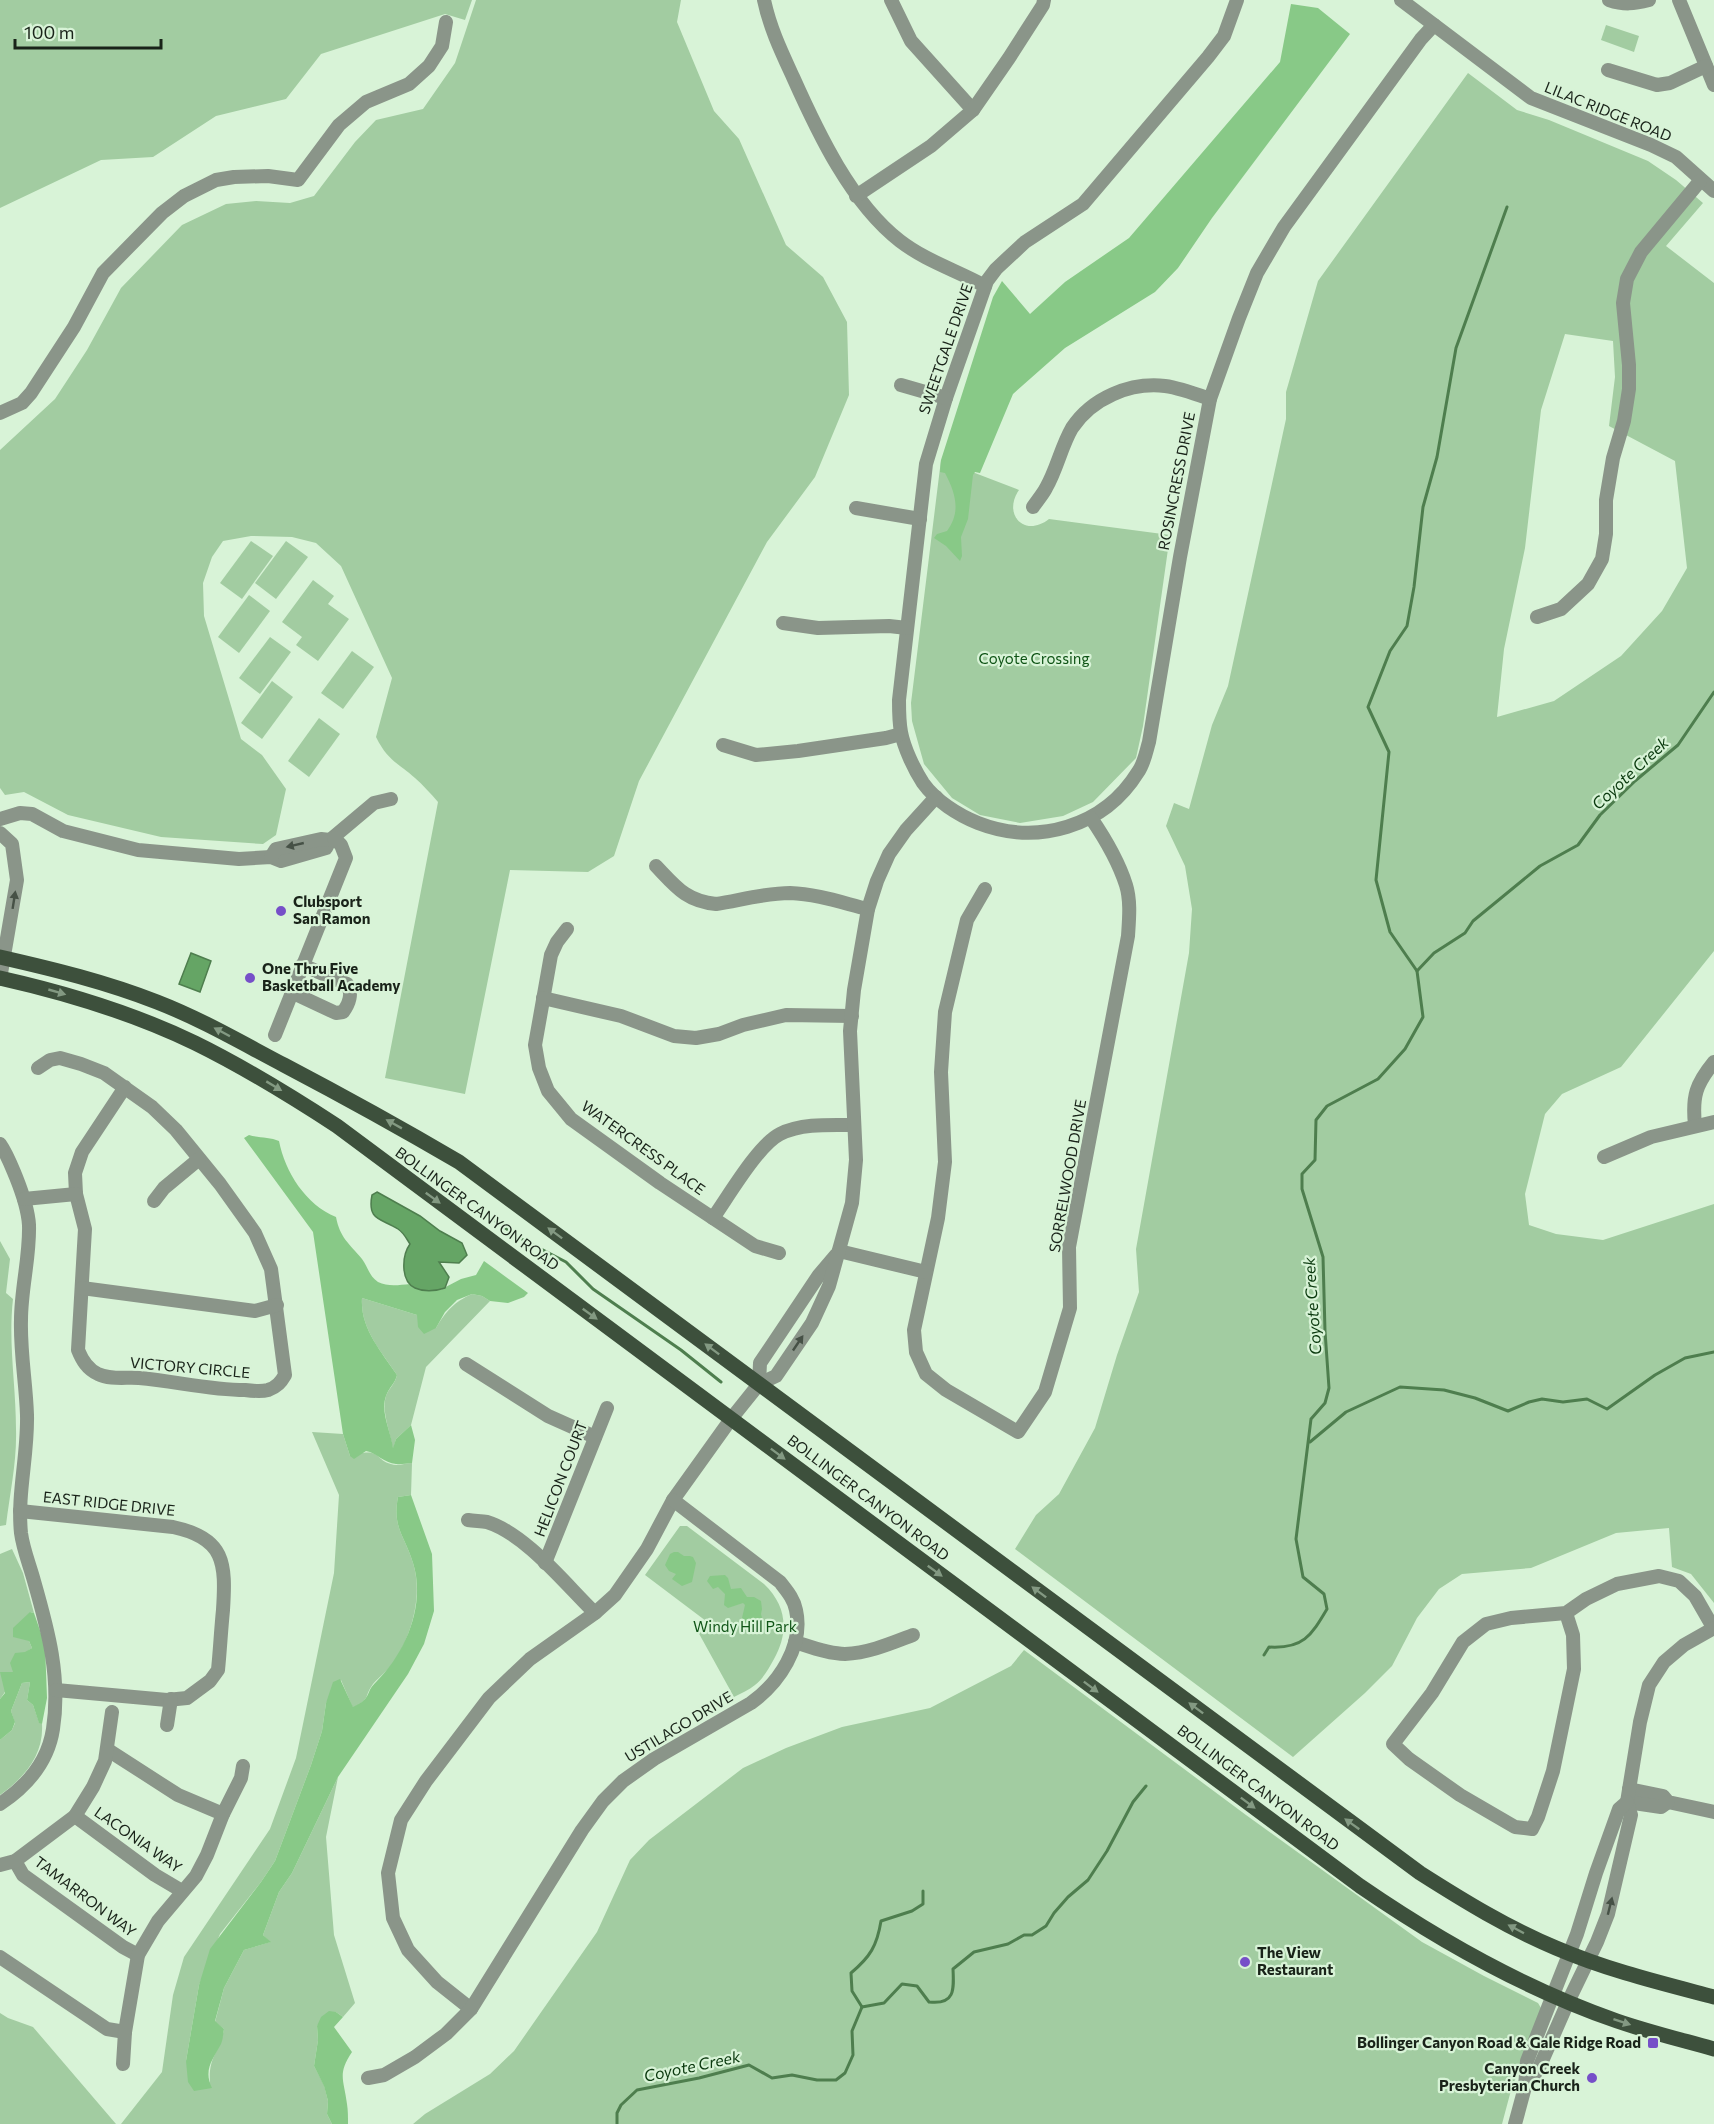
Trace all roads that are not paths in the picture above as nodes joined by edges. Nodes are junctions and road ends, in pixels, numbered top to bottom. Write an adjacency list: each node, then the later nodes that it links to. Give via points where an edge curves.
1 (764, 0): 17 (street, via 769,24 811,118)
2 (891, 0): 14 (street, via 911,41)
3 (1044, 0): 14 (street, via 1010,58)
4 (1237, 0): 18 (street, SWEETGALE DRIVE, via 1224,36 1083,204 1025,242 996,269)
5 (1401, 0): 10 (street, LILAC RIDGE ROAD)
6 (1609, 0): 7 (street, via 1629,4)
7 (1649, 0)
8 (1678, 0): 11 (street)
9 (446, 22): 22 (street, via 442,46 429,66 409,84 366,102 339,125 298,180 268,176 216,180 184,195 162,213 103,273 31,393 22,403)
10 (1434, 25): 15 (street, LILAC RIDGE ROAD, via 1532,98 1668,153); 21 (street, ROSINCRESS DRIVE, via 1284,227 1257,273)
11 (1706, 66): 12 (street, via 1657,85); 13 (street)
12 (1608, 70)
13 (1714, 85)
14 (972, 110): 17 (street, via 931,146)
15 (1701, 181): 16 (street, LILAC RIDGE ROAD); 26 (street, via 1641,252 1628,279 1623,303 1629,389 1606,500 1602,559 1588,584 1561,609)
16 (1714, 191)
17 (856, 196): 18 (street, via 898,239 922,257)
18 (985, 286): 20 (street, SWEETGALE DRIVE)
19 (901, 385): 20 (street)
20 (946, 398): 25 (street, SWEETGALE DRIVE, via 926,464)
21 (1210, 399): 23 (street, via 1166,386 1136,387 1108,396 1087,409 1072,428 1047,488); 33 (street, ROSINCRESS DRIVE, via 1149,742 1140,771 1120,796)
22 (0, 413)
23 (1033, 507)
24 (856, 508): 25 (street)
25 (920, 519): 28 (street, SWEETGALE DRIVE)
26 (1537, 617)
27 (783, 623): 28 (street, via 818,628)
28 (907, 628): 29 (street, SWEETGALE DRIVE, via 899,700)
29 (901, 734): 30 (street, via 756,755); 31 (street, SWEETGALE DRIVE, via 923,783)
30 (723, 745)
31 (936, 797): 33 (street, ROSINCRESS DRIVE, via 965,818 995,830 1058,831); 39 (street, via 889,854)
32 (391, 799): 36 (street, via 375,803)
33 (1091, 818): 63 (street, SORRELWOOD DRIVE, via 1126,886 1128,936 1069,1247 1070,1308 1045,1392 1018,1432 926,1374 916,1352 914,1330)
34 (0, 819): 36 (street, via 32,814 63,831 138,850 239,859 271,856 276,849)
35 (0, 833): 41 (street, one-way to 35, via 17,880 12,844)
36 (332, 839): 42 (street, via 341,845 345,858)
37 (656, 866): 39 (street, via 680,891 709,904 789,893)
38 (985, 889): 63 (street, via 967,920 945,1012 941,1072 945,1162)
39 (868, 909): 46 (street)
40 (567, 929): 45 (street, WATERCRESS PLACE, via 551,955)
41 (2, 957): 43 (street); 67 (main road, BOLLINGER CANYON ROAD, one-way to 41, via 508,1197 459,1162 402,1129 158,1002 103,982)
42 (302, 965): 44 (street); 44 (street, via 347,984 349,1004 343,1012 336,1013)
43 (0, 978): 69 (main road, BOLLINGER CANYON ROAD, one-way to 69, via 95,1003 148,1023 195,1043 298,1101)
44 (291, 992): 47 (street)
45 (543, 998): 46 (street, via 621,1016 674,1036 696,1038 786,1015); 60 (street, WATERCRESS PLACE, via 535,1045 548,1091 571,1119)
46 (852, 1016): 52 (street)
47 (275, 1035)
48 (1714, 1062): 53 (street, via 1695,1091)
49 (38, 1068): 50 (street, via 60,1058 104,1073)
50 (125, 1087): 56 (street, VICTORY CIRCLE, via 176,1130); 57 (street, VICTORY CIRCLE, via 82,1152 75,1173)
51 (1714, 1122): 53 (street)
52 (854, 1125): 60 (street, via 801,1127 780,1134 761,1150); 61 (street, via 852,1203)
53 (1695, 1125): 55 (street, via 1651,1137)
54 (0, 1144): 58 (street)
55 (1604, 1157)
56 (199, 1159): 59 (street); 65 (street, VICTORY CIRCLE, via 255,1233 271,1269)
57 (76, 1194): 58 (street); 64 (street, VICTORY CIRCLE, via 84,1229)
58 (24, 1199): 72 (street, via 29,1223 20,1342 27,1415)
59 (154, 1201)
60 (713, 1218): 62 (street, WATERCRESS PLACE, via 755,1246)
61 (839, 1251): 63 (street); 67 (street, via 760,1363); 67 (street, one-way to 61, via 776,1376 812,1323)
62 (779, 1253)
63 (926, 1272)
64 (82, 1288): 65 (street, via 255,1311); 65 (street, VICTORY CIRCLE, via 78,1350 90,1370 99,1375 224,1390 272,1389 285,1375)
65 (277, 1305)
66 (466, 1364): 70 (street, via 548,1416)
67 (759, 1384): 69 (street); 94 (main road, BOLLINGER CANYON ROAD, one-way to 67, via 1470,1905 1420,1873)
68 (608, 1408): 70 (street, HELICON COURT)
69 (731, 1419): 71 (street); 98 (main road, BOLLINGER CANYON ROAD, one-way to 98, via 1412,1923 1466,1954)
70 (595, 1437): 74 (street, HELICON COURT)
71 (673, 1500): 75 (street, via 630,1574); 79 (street, USTILAGO DRIVE, via 780,1582 796,1609)
72 (20, 1511): 80 (street, via 21,1536 54,1660); 81 (street, EAST RIDGE DRIVE, via 173,1527 192,1531 207,1540 221,1559 225,1575 218,1670 188,1698)
73 (468, 1520): 74 (street, via 486,1522 510,1533)
74 (545, 1563): 75 (street)
75 (595, 1613): 101 (street, via 530,1659 489,1698 401,1820 388,1873 393,1918 408,1950 437,1982)
76 (1566, 1613): 76 (street, via 1486,1624 1463,1642 1432,1693 1393,1744 1460,1795 1515,1827 1532,1829 1552,1771 1574,1669 1573,1635); 77 (street, via 1617,1584 1659,1576 1679,1581 1695,1596)
77 (1714, 1628): 86 (street, via 1664,1662 1649,1685)
78 (913, 1635): 79 (street, via 845,1654)
79 (795, 1642): 101 (street, USTILAGO DRIVE, via 777,1680 765,1693 654,1759 603,1801)
80 (56, 1690): 81 (street, EAST RIDGE DRIVE); 87 (street, via 53,1730 45,1756 32,1778)
81 (171, 1699): 83 (street)
82 (112, 1712): 84 (street)
83 (167, 1725)
84 (108, 1750): 89 (street, via 178,1795); 90 (street, via 93,1787)
85 (243, 1766): 89 (street)
86 (1628, 1796): 88 (street, via 1661,1807 1668,1802); 94 (street, via 1596,1873); 97 (street, one-way to 86, via 1608,1914 1631,1815)
87 (0, 1804)
88 (1714, 1812)
89 (223, 1814): 93 (street, via 196,1876)
90 (75, 1816): 91 (street); 93 (street, LACONIA WAY)
91 (15, 1861): 92 (street); 95 (street, TAMARRON WAY, via 23,1875)
92 (0, 1865)
93 (182, 1891): 95 (street)
94 (1569, 1954): 97 (main road, BOLLINGER CANYON ROAD); 98 (street)
95 (138, 1955): 102 (street)
96 (0, 1957): 102 (street, via 106,2028)
97 (1589, 1960): 99 (main road, BOLLINGER CANYON ROAD); 100 (street)
98 (1553, 1995): 100 (main road, BOLLINGER CANYON ROAD); 106 (street, via 1527,2061)
99 (1714, 1997)
100 (1568, 2002): 103 (main road, BOLLINGER CANYON ROAD, one-way to 103); 106 (street, via 1539,2068)
101 (471, 2009): 105 (street, USTILAGO DRIVE, via 415,2057 384,2075)
102 (125, 2032): 104 (street)
103 (1714, 2049)
104 (123, 2064)
105 (368, 2078)
106 (1525, 2087): 107 (street)
107 (1515, 2124)

